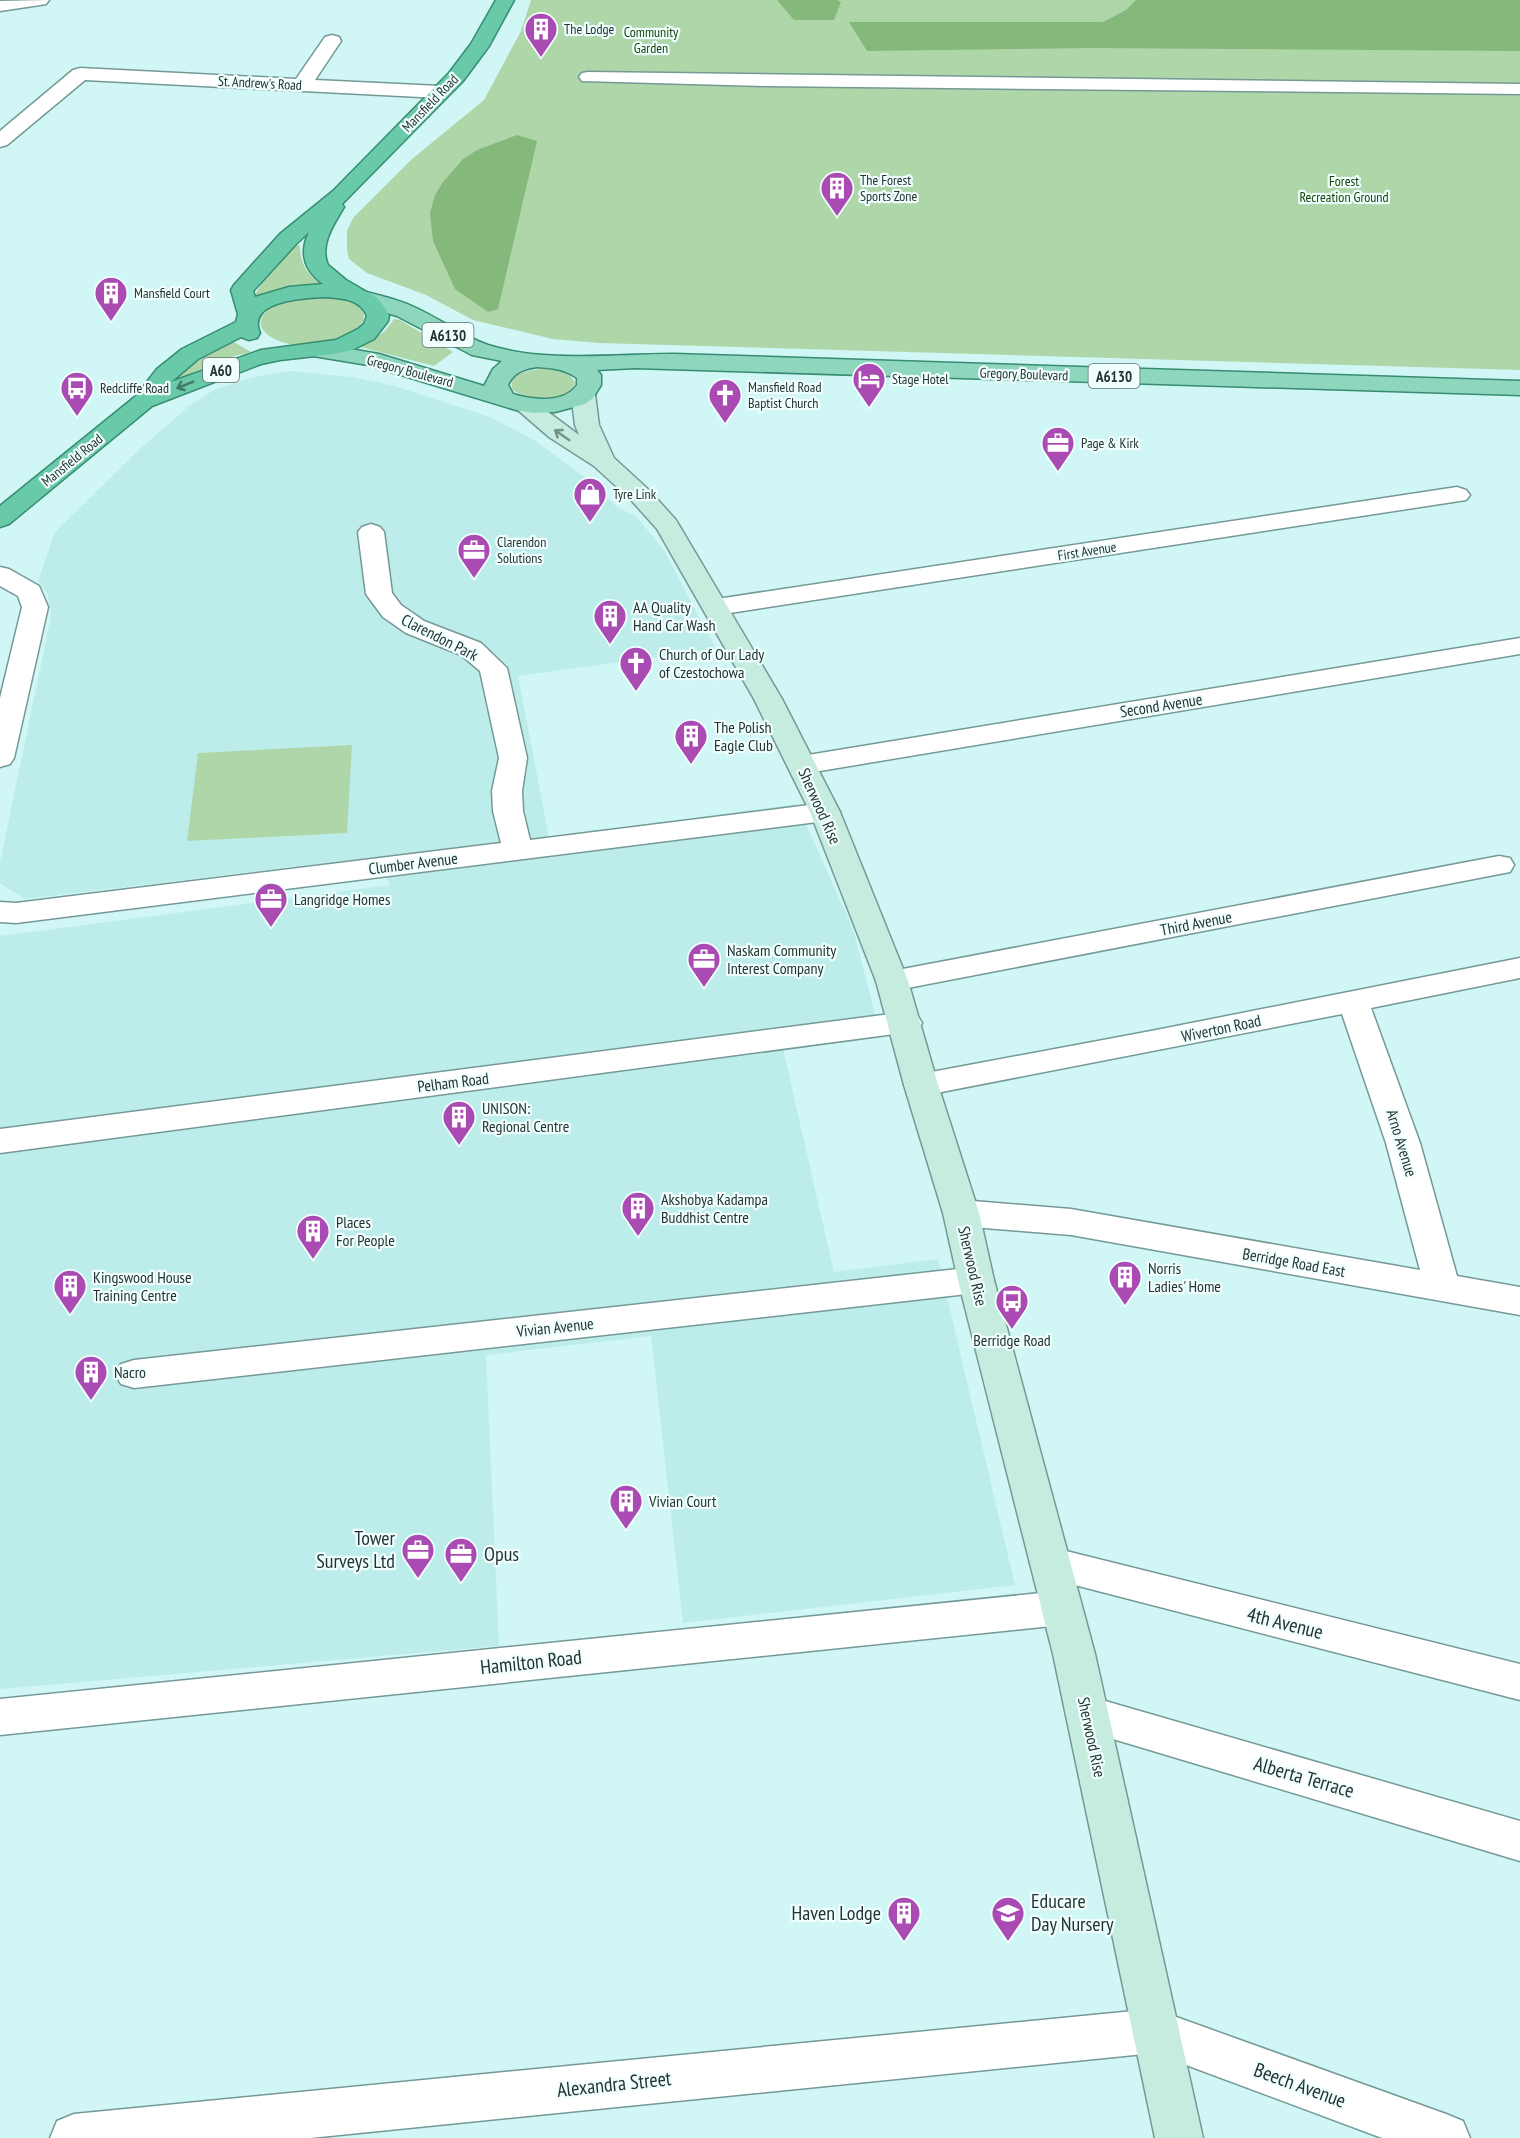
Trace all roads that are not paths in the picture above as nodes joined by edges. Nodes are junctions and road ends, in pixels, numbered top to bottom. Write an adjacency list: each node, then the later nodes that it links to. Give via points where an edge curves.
1 (40, 0): 3 (street)
2 (505, 0): 8 (highway, Mansfield Road, via 480,46)
3 (0, 6)
4 (332, 41): 6 (street)
5 (588, 77): 7 (street)
6 (302, 84): 8 (street, St. Andrew's Road); 9 (street, St. Andrew's Road, via 80,74)
7 (1520, 88)
8 (440, 92): 10 (highway, Mansfield Road)
9 (0, 141)
10 (340, 195): 11 (highway, Mansfield Road, via 317,234 312,253 318,269 327,278); 12 (highway, Mansfield Road, via 288,239 242,290)
11 (361, 297): 12 (highway, Mansfield Road, via 333,290 298,291 274,297); 13 (highway, Mansfield Road, via 378,315 371,330 346,344); 14 (main road, Gregory Boulevard / A6130, via 405,311 480,350)
12 (248, 320): 13 (highway, Mansfield Road, via 251,335 264,344); 19 (highway, Mansfield Road / A60, via 190,354 165,374)
13 (308, 350): 19 (highway, Mansfield Road / A60, one-way to 19, via 239,364); 20 (main road, Gregory Boulevard, via 371,359)
14 (534, 361): 16 (main road, Gregory Boulevard); 20 (main road, Gregory Boulevard, via 502,372 496,385 498,391)
15 (709, 362): 16 (main road, Gregory Boulevard / A6130); 17 (main road, Gregory Boulevard / A6130); 18 (main road, Gregory Boulevard / A6130)
16 (574, 364): 17 (main road, via 589,375)
17 (587, 388): 20 (main road, Gregory Boulevard, via 574,400 556,405); 21 (main road, Sherwood Rise, via 587,425)
18 (1520, 388)
19 (144, 401): 23 (highway, Mansfield Road / A60)
20 (514, 401): 21 (main road, Sherwood Rise, one-way to 20)
21 (603, 461): 26 (main road, Sherwood Rise, via 667,525)
22 (1457, 495): 26 (street, First Avenue)
23 (0, 519)
24 (371, 532): 31 (street, Clarendon Park, via 379,594 392,611 415,627 471,650 493,668 513,758 507,791)
25 (0, 575): 28 (street, via 30,592 35,607)
26 (717, 607): 29 (main road, Sherwood Rise)
27 (1520, 646): 29 (street, Second Avenue)
28 (0, 758)
29 (802, 765): 30 (main road, Sherwood Rise)
30 (825, 812): 31 (street, Clumber Avenue); 35 (main road, Sherwood Rise)
31 (517, 849): 33 (street, Clumber Avenue)
32 (1499, 865): 35 (street, Third Avenue)
33 (0, 912)
34 (1520, 968): 36 (street, Wiverton Road)
35 (892, 981): 37 (main road, Sherwood Rise)
36 (1352, 1000): 38 (street, Wiverton Road); 42 (street, Arno Avenue, via 1383,1080 1427,1221)
37 (906, 1023): 38 (main road, Sherwood Rise); 39 (street, Pelham Road)
38 (921, 1085): 40 (main road, Sherwood Rise)
39 (0, 1141)
40 (961, 1213): 41 (main road, Sherwood Rise); 42 (street, Berridge Road East, via 1071,1222)
41 (976, 1280): 44 (street, Vivian Avenue); 45 (main road, Sherwood Rise)
42 (1442, 1289): 43 (street, Berridge Road East)
43 (1520, 1301)
44 (134, 1374)
45 (1050, 1563): 46 (main road, Sherwood Rise); 47 (street, 4th Avenue)
46 (1061, 1608): 48 (main road, Sherwood Rise); 49 (street, Hamilton Road)
47 (1520, 1682)
48 (1088, 1714): 50 (street, Alberta Terrace); 51 (main road, Sherwood Rise)
49 (0, 1717)
50 (1520, 1841)
51 (1154, 2031): 52 (street, Alexandra Street); 53 (main road, Sherwood Rise); 54 (street, Beech Avenue)
52 (74, 2138)
53 (1179, 2138)
54 (1446, 2138)

